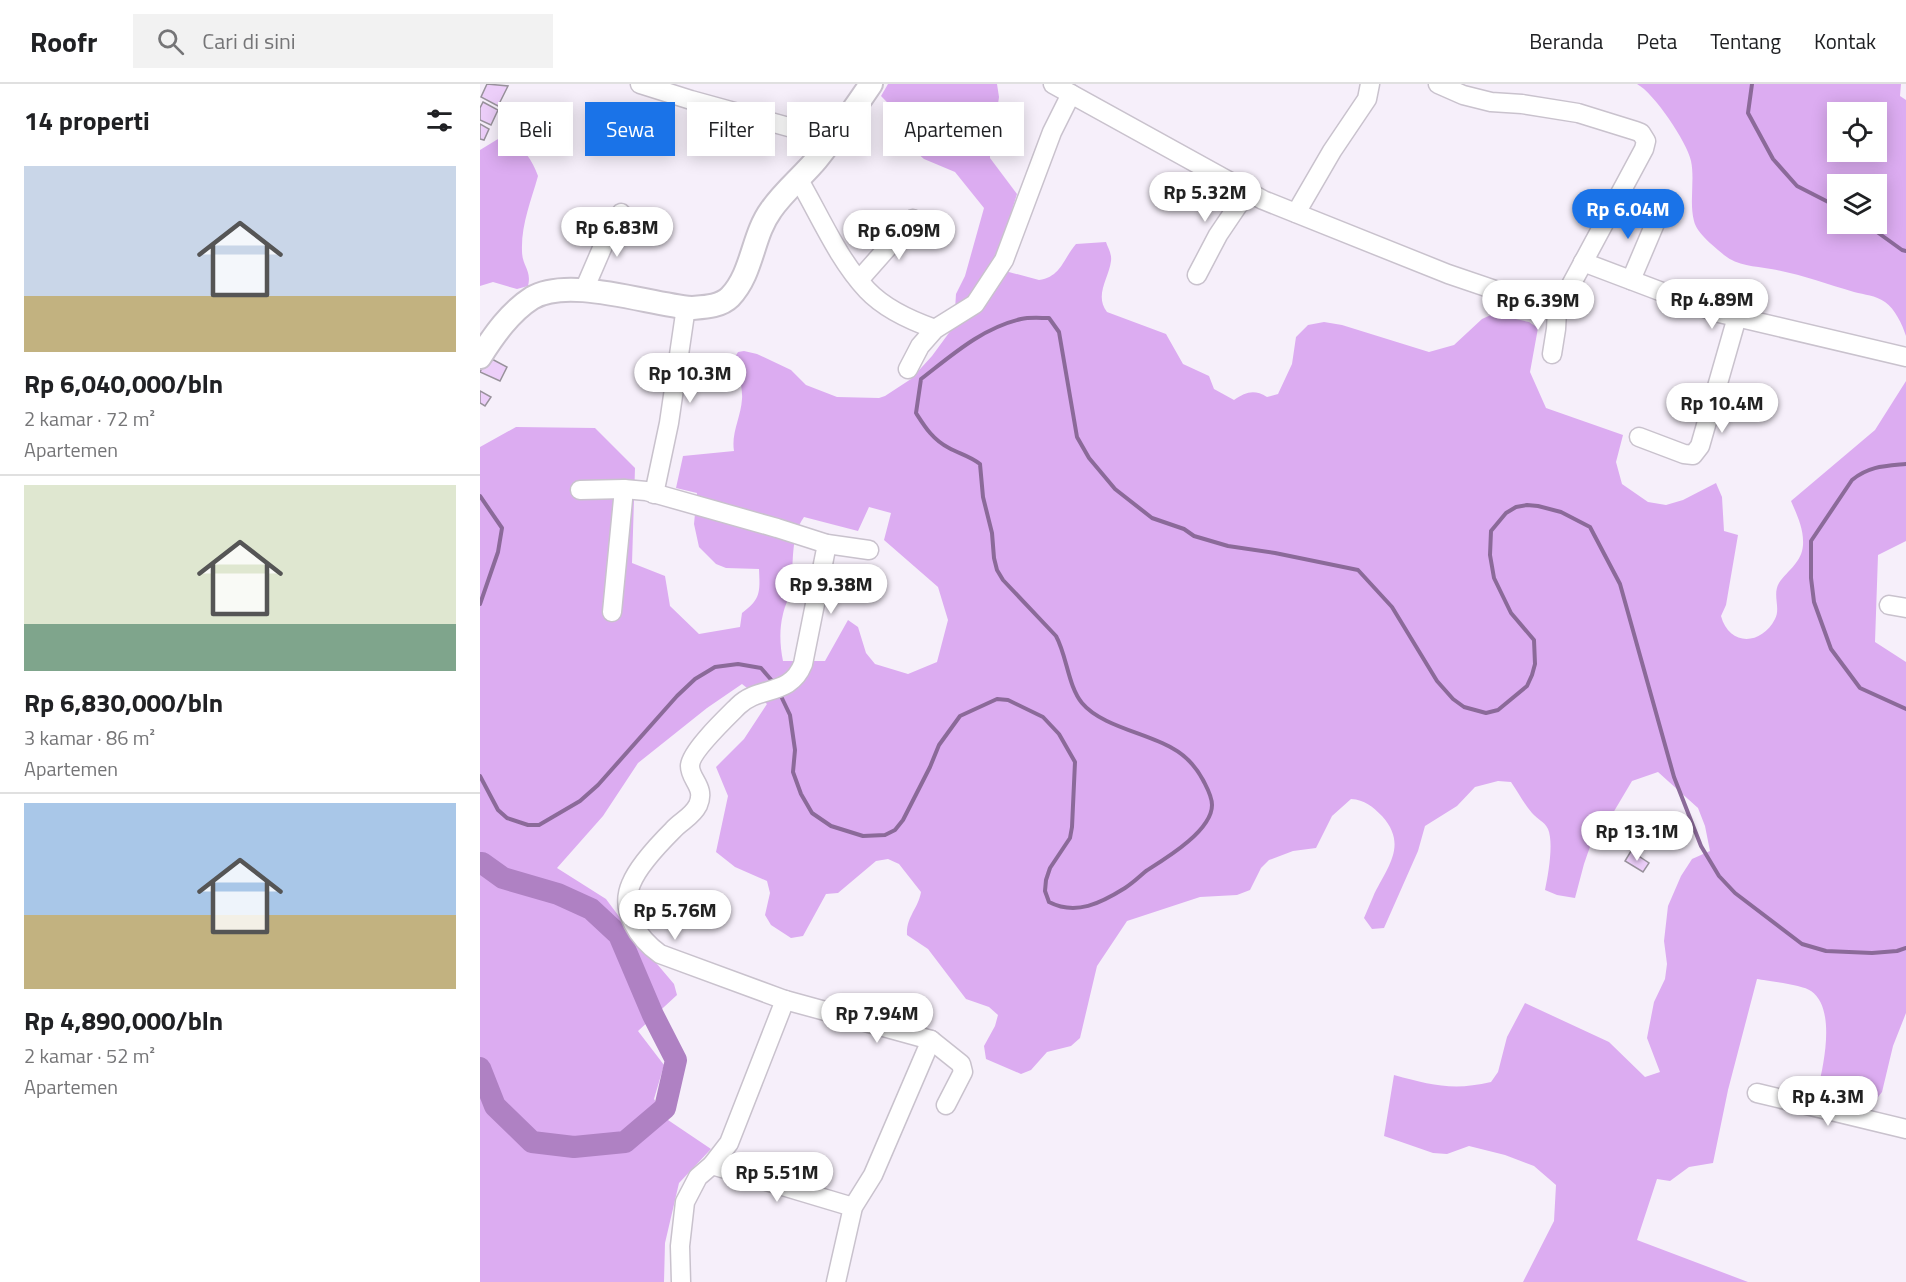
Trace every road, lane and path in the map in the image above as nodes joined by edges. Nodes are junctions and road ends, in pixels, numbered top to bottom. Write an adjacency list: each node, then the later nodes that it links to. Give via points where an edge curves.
1 (640, 84): 8 (street)
2 (872, 84): 7 (main road)
3 (1053, 84): 6 (street)
4 (1371, 84): 13 (street, via 1367,99)
5 (1438, 84): 16 (street, via 1491,102 1578,113 1641,133 1646,141 1644,149)
6 (1071, 94): 11 (street); 24 (street, via 1052,132 1004,260 975,304)
7 (859, 102)
8 (787, 127)
9 (818, 156): 10 (main road)
10 (799, 180): 18 (street); 21 (main road, via 770,211 731,296 708,306)
11 (1247, 192): 13 (street); 17 (street)
12 (621, 213): 20 (street)
13 (1296, 213): 22 (street)
14 (1659, 214): 19 (street)
15 (913, 219): 18 (street)
16 (1583, 262): 19 (street); 22 (street)
17 (1197, 275)
18 (859, 280): 24 (street, via 884,303)
19 (1631, 280): 23 (street)
20 (584, 290): 21 (main road); 26 (main road, via 552,290 533,297 500,328)
21 (686, 307): 32 (street)
22 (1557, 311): 25 (street)
23 (1737, 317): 27 (street); 29 (street, via 1700,446 1693,455)
24 (935, 330): 28 (street, via 920,346)
25 (1552, 354)
26 (480, 357)
27 (1906, 357)
28 (908, 369)
29 (1639, 436)
30 (624, 489): 31 (street); 32 (street); 35 (street)
31 (580, 490)
32 (654, 494): 33 (street)
33 (827, 544): 34 (street); 36 (street, via 798,675 739,705 694,754 690,767 700,791 697,807 646,861 627,896 633,924 660,954)
34 (869, 550)
35 (612, 612)
36 (785, 1000): 37 (street); 41 (street, via 729,1143)
37 (931, 1040): 39 (street, via 961,1064 963,1072); 42 (street, via 873,1175)
38 (1757, 1093): 40 (street)
39 (946, 1105)
40 (1906, 1129)
41 (712, 1165): 42 (street); 43 (street, via 698,1177 685,1202)
42 (853, 1207): 44 (street)
43 (681, 1282)
44 (836, 1282)

